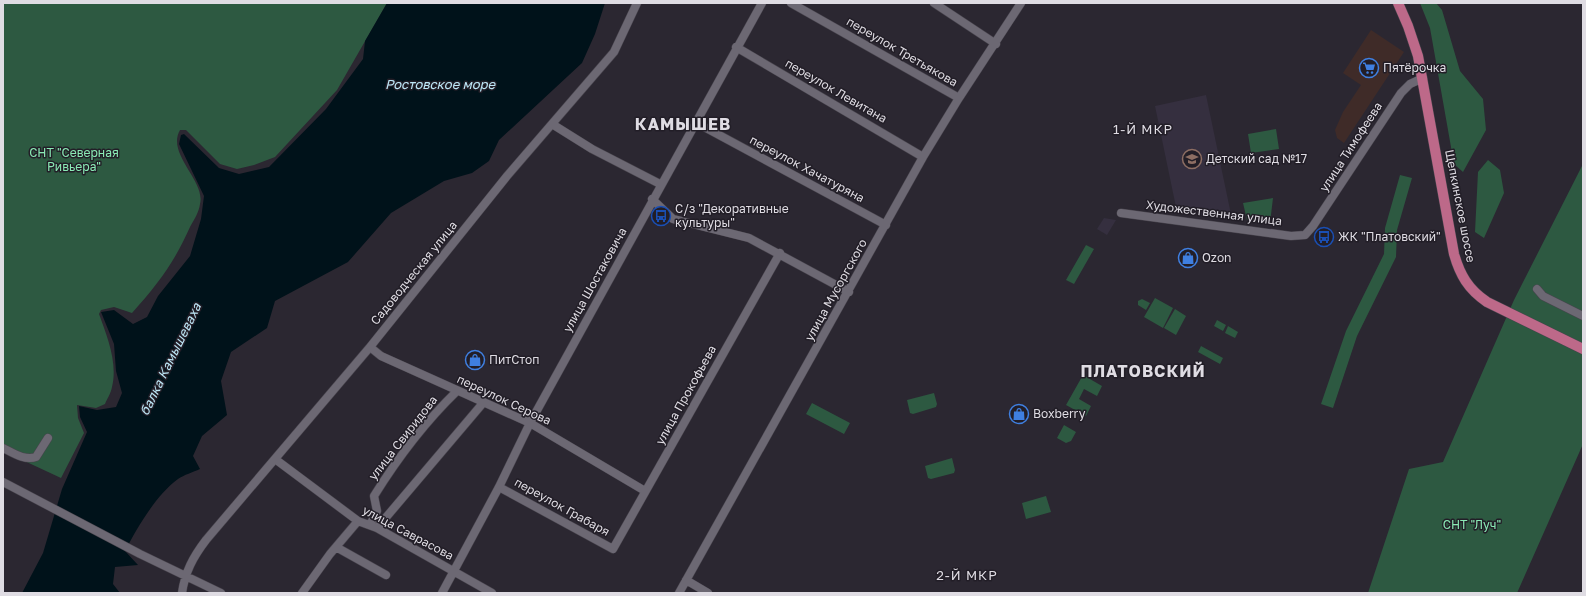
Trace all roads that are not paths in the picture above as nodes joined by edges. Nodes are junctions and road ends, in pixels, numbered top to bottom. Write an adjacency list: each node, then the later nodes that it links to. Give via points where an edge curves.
1 (637, 3): 12 (street, Садоводческая улица, via 614,52)
2 (762, 3): 8 (street, улица Шостаковича)
3 (791, 3): 10 (street, переулок Третьякова)
4 (934, 3): 7 (street)
5 (1021, 3): 7 (street, улица Мусоргского)
6 (1398, 3): 9 (main road, Щепкинское шоссе, via 1412,36)
7 (996, 44): 10 (street, улица Мусоргского)
8 (736, 47): 11 (street, улица Шостаковича); 13 (street, переулок Левитана)
9 (1423, 78): 18 (street, улица Тимофеева, via 1410,84 1401,93); 24 (main road, Щепкинское шоссе, via 1454,254 1464,281 1487,302)
10 (959, 98): 13 (street, улица Мусоргского)
11 (695, 122): 14 (street, улица Шостаковича); 17 (street, переулок Хачатуряна)
12 (552, 124): 14 (street, via 592,149); 23 (street, Садоводческая улица)
13 (923, 157): 17 (street, улица Мусоргского)
14 (660, 184): 15 (street, улица Шостаковича)
15 (652, 199): 19 (street, via 673,219 749,238); 27 (street, улица Шостаковича)
16 (1121, 213): 18 (street, Художественная улица, via 1291,236)
17 (886, 225): 21 (street, улица Мусоргского)
18 (1305, 235)
19 (780, 253): 21 (street); 33 (street, улица Прокофьева)
20 (1537, 289): 22 (street, via 1543,296)
21 (849, 292): 41 (street, улица Мусоргского)
22 (1583, 316)
23 (370, 347): 25 (street, переулок Серова, via 381,356); 30 (street, Садоводческая улица)
24 (1583, 349)
25 (457, 391): 26 (street, переулок Серова); 35 (street, улица Свиридова, via 387,475 374,496 377,511)
26 (483, 403): 27 (street, переулок Серова); 35 (street)
27 (530, 423): 32 (street, улица Шостаковича); 33 (street, переулок Серова)
28 (48, 438): 29 (street, via 36,457 32,458)
29 (3, 448)
30 (275, 459): 34 (street, улица Саврасова); 40 (street, Садоводческая улица, via 198,551)
31 (3, 482): 40 (street)
32 (499, 486): 37 (street, переулок Грабаря); 38 (street, улица Шостаковича)
33 (645, 491): 37 (street, улица Прокофьева)
34 (358, 521): 35 (street, улица Саврасова); 36 (street)
35 (374, 527): 38 (street, улица Саврасова)
36 (336, 547): 39 (street); 44 (street)
37 (613, 549)
38 (454, 571): 45 (street, улица Шостаковича); 46 (street, улица Саврасова)
39 (386, 575)
40 (185, 576): 42 (street, Садоводческая улица); 43 (street)
41 (686, 580): 47 (street, улица Мусоргского); 48 (street)
42 (182, 593)
43 (221, 593)
44 (302, 593)
45 (442, 593)
46 (492, 593)
47 (679, 593)
48 (708, 593)

